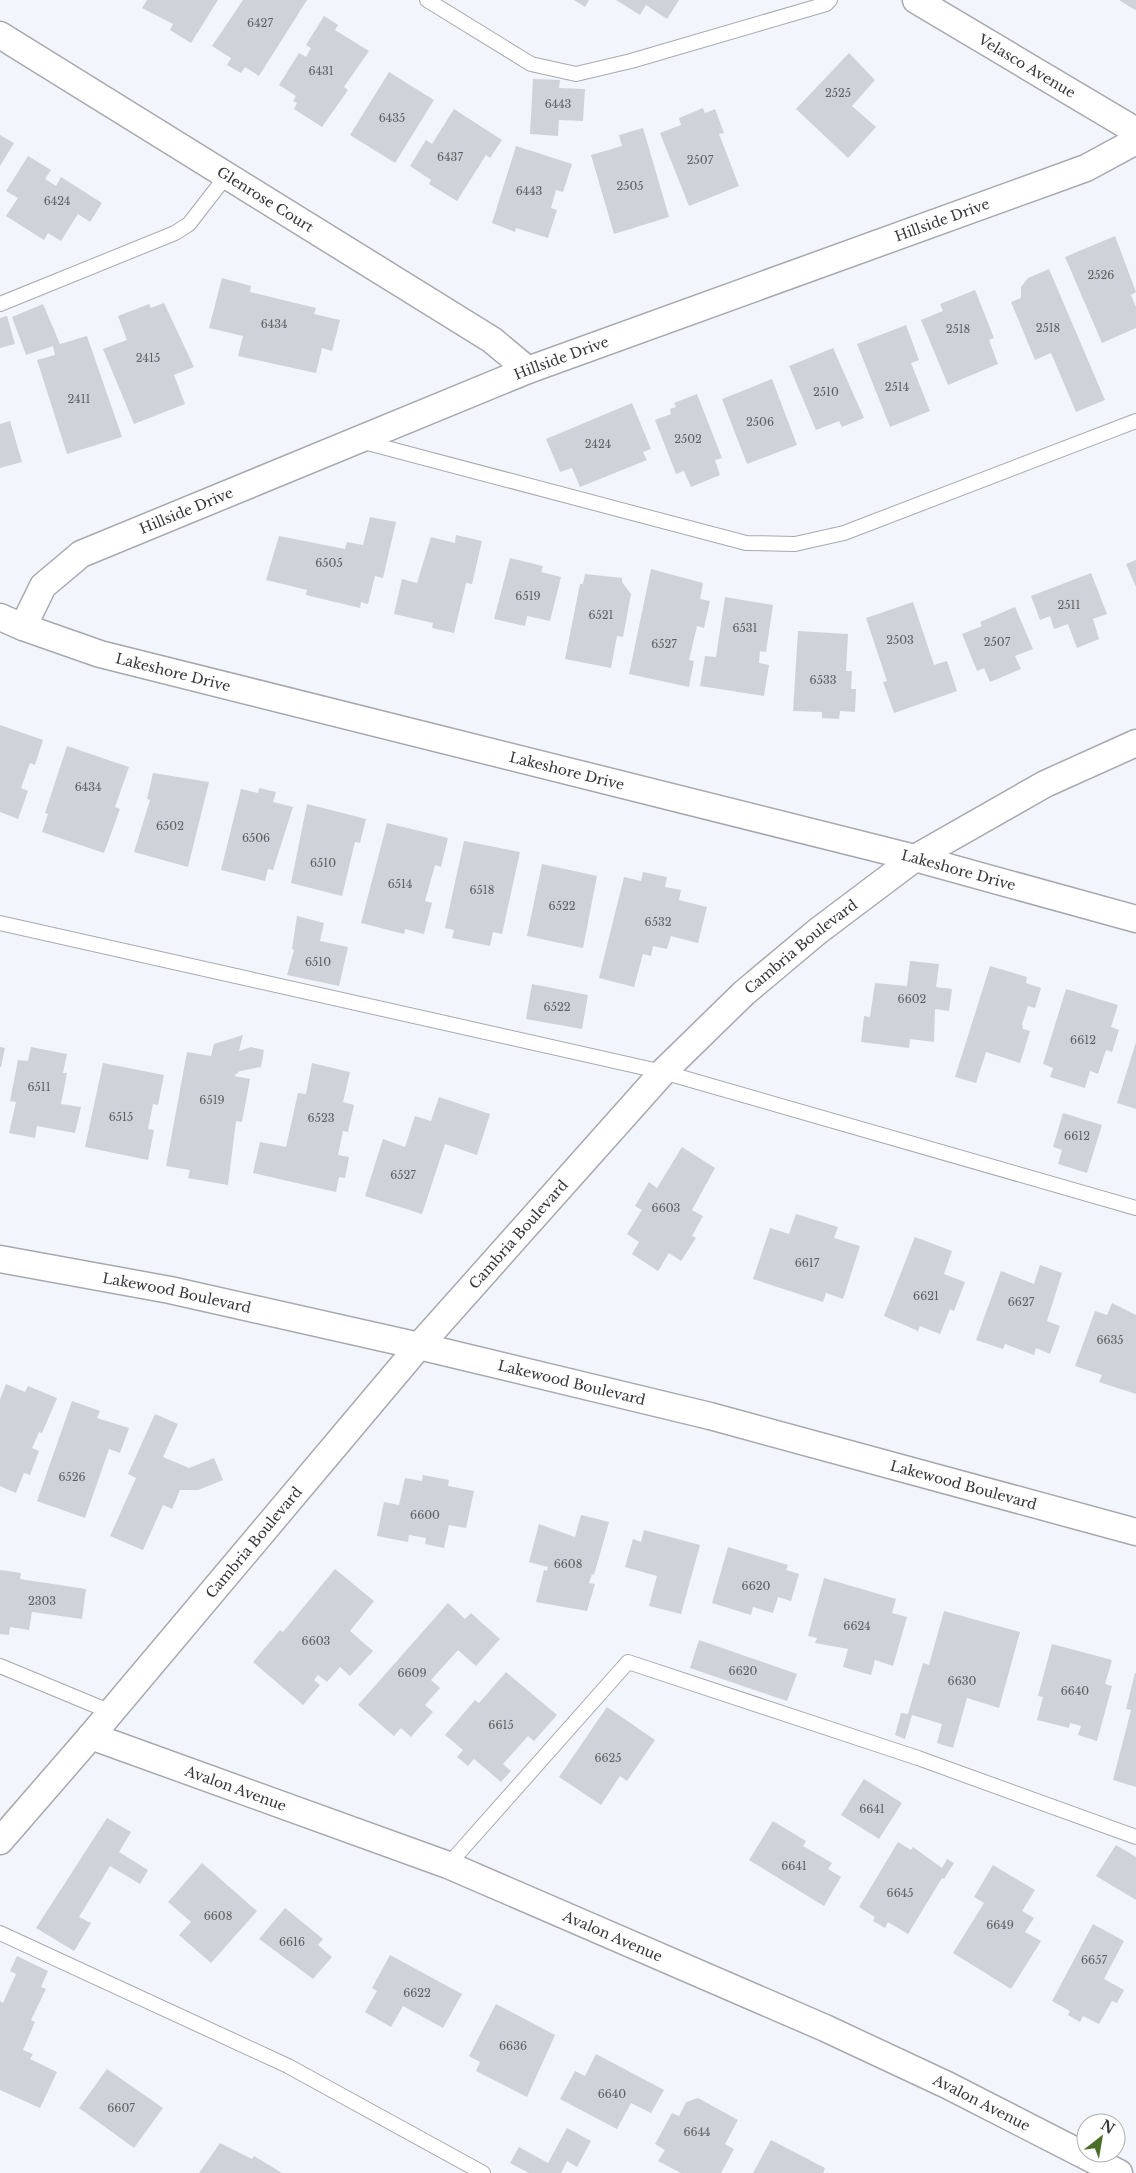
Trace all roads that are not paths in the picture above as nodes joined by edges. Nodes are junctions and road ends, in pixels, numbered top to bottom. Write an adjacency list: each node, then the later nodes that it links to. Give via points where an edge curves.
1 (427, 0): 2 (lane, via 531,64 576,74 631,61 826,4)
2 (830, 0)
3 (916, 0): 5 (street, Velasco Avenue)
4 (0, 35): 7 (street, Glenrose Court)
5 (1136, 131)
6 (1136, 141): 9 (street, Hillside Drive, via 1086,168)
7 (227, 175): 8 (lane, via 189,224 175,233); 9 (street, Glenrose Court, via 492,340)
8 (0, 304)
9 (528, 370): 11 (street, Hillside Drive)
10 (1136, 421): 11 (lane, via 844,533 795,544 746,543)
11 (356, 440): 12 (street, Hillside Drive, via 82,554 43,586)
12 (12, 622): 14 (street, Lakeshore Drive, via 100,654)
13 (1136, 743): 14 (street, Cambria Boulevard, via 1045,784)
14 (915, 858): 15 (street, Lakeshore Drive); 17 (street, Cambria Boulevard, via 818,931 744,993)
15 (1136, 919)
16 (0, 923): 17 (lane)
17 (663, 1072): 18 (lane); 20 (street, Cambria Boulevard)
18 (1136, 1208)
19 (0, 1259): 20 (street, Lakewood Boulevard, via 170,1290)
20 (419, 1346): 21 (street, Lakewood Boulevard, via 710,1416); 23 (street, Cambria Boulevard)
21 (1136, 1532)
22 (0, 1666): 23 (lane)
23 (111, 1712): 24 (street, Cambria Boulevard)
24 (91, 1736): 26 (street, Cambria Boulevard); 27 (street, Avalon Avenue)
25 (1136, 1837): 27 (lane, via 918,1758 628,1662)
26 (0, 1841)
27 (448, 1865): 30 (street, Avalon Avenue, via 947,2084)
28 (0, 1932): 29 (lane, via 288,2066)
29 (483, 2173)
30 (1119, 2173)

